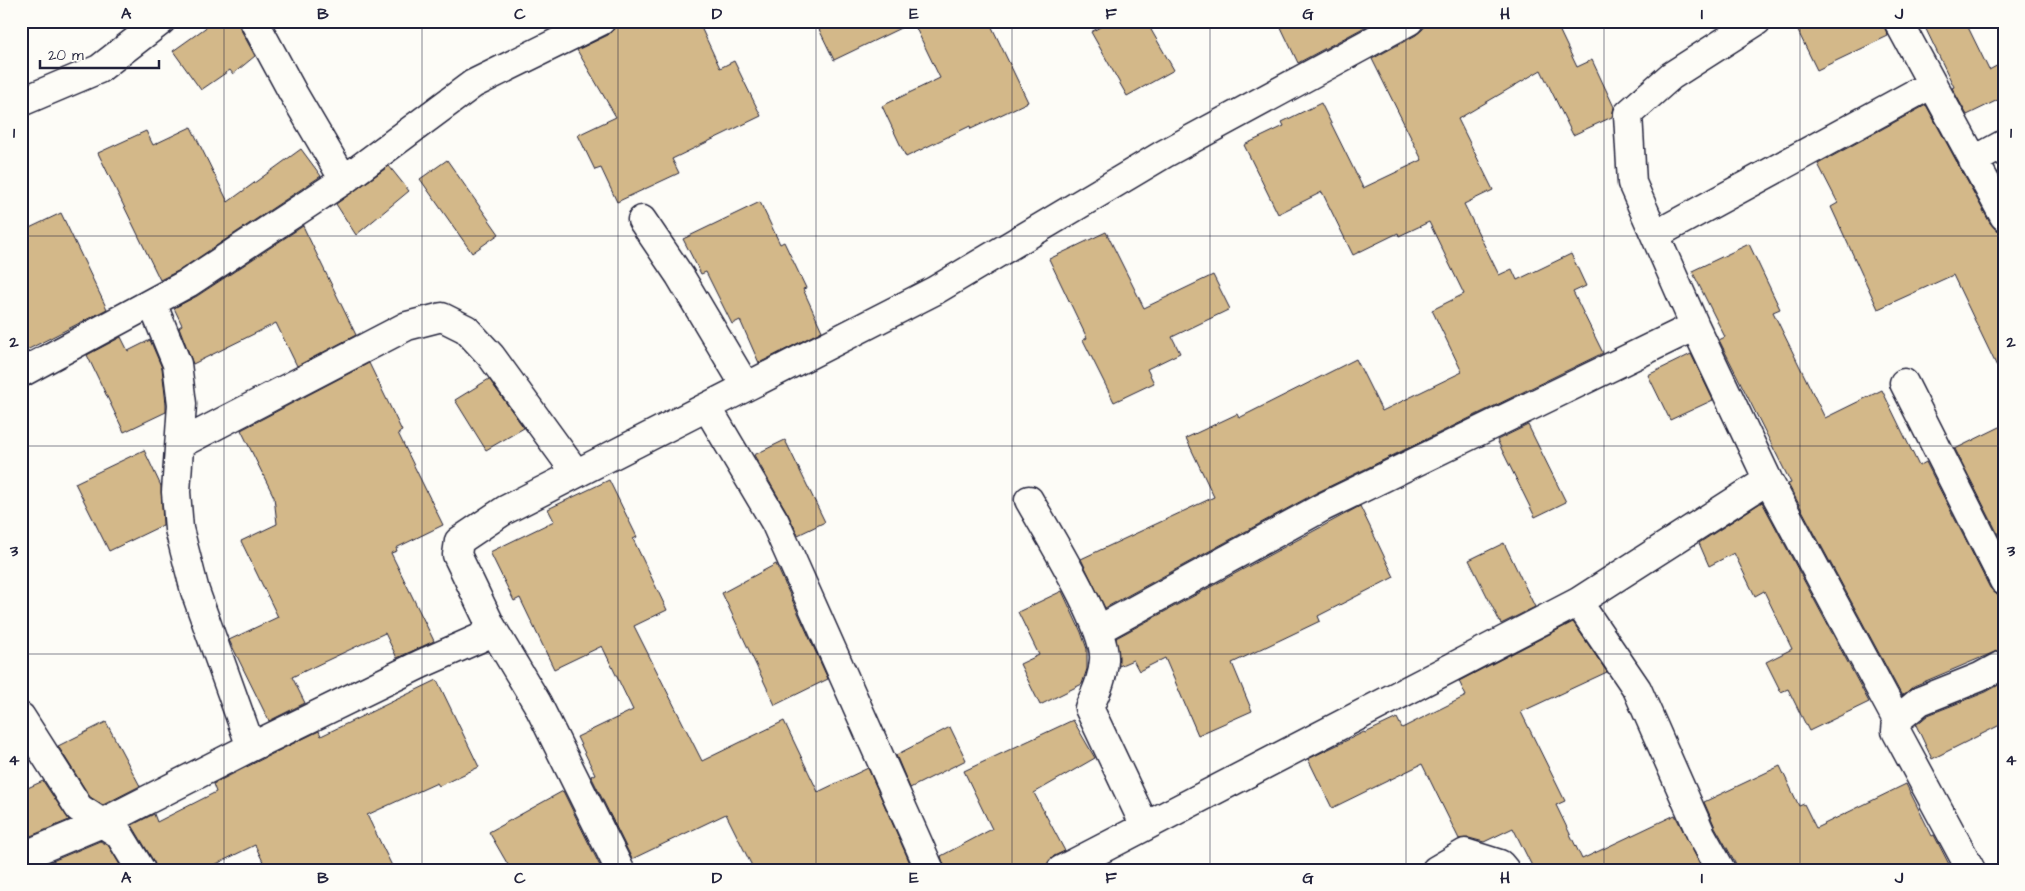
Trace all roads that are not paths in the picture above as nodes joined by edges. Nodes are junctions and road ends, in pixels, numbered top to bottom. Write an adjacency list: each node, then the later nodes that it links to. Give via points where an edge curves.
1 (160, 21): 9 (street, via 99,69)
2 (254, 21): 12 (street)
3 (601, 21): 12 (street, via 473,84)
4 (1409, 21): 7 (street)
5 (1757, 21): 15 (street, via 1671,76 1628,114 1632,183)
6 (1898, 21): 8 (street)
7 (1372, 30): 20 (street, via 934,290)
8 (1932, 84): 11 (street); 15 (street)
9 (21, 102)
10 (2004, 144): 11 (street)
11 (1973, 161): 13 (street)
12 (344, 180): 16 (street, via 188,283)
13 (2004, 216)
14 (642, 220): 20 (street, via 680,276)
15 (1655, 235): 17 (street)
16 (152, 303): 18 (street); 22 (street, via 177,364 182,404)
17 (1695, 326): 24 (street); 29 (street, via 1324,506)
18 (21, 373)
19 (1904, 383): 26 (street)
20 (746, 387): 21 (street)
21 (707, 407): 23 (street); 39 (street, via 776,522)
22 (180, 444): 23 (street, via 407,326 442,317 466,329 491,356); 33 (street, via 176,492 179,529 195,591)
23 (576, 473): 28 (street, via 504,510 459,541 457,556)
24 (1768, 480): 27 (street); 32 (street)
25 (1029, 500): 29 (street)
26 (2004, 581)
27 (1578, 602): 35 (street); 43 (street, via 1637,689)
28 (491, 626): 33 (street, via 480,638); 38 (street, via 537,703)
29 (1098, 630): 35 (street, via 1105,658 1101,683 1089,708)
30 (2004, 664): 32 (street, via 1920,701)
31 (21, 717): 34 (street, via 79,808)
32 (1898, 720): 44 (street, via 1896,731)
33 (251, 747): 34 (street)
34 (102, 823): 36 (street); 37 (street, via 119,834)
35 (1145, 826): 40 (street)
36 (21, 857)
37 (141, 870)
38 (620, 870)
39 (930, 870)
40 (1061, 870)
41 (1436, 870): 42 (street, via 1465,853 1500,864)
42 (1505, 870)
43 (1721, 870)
44 (1971, 870)

